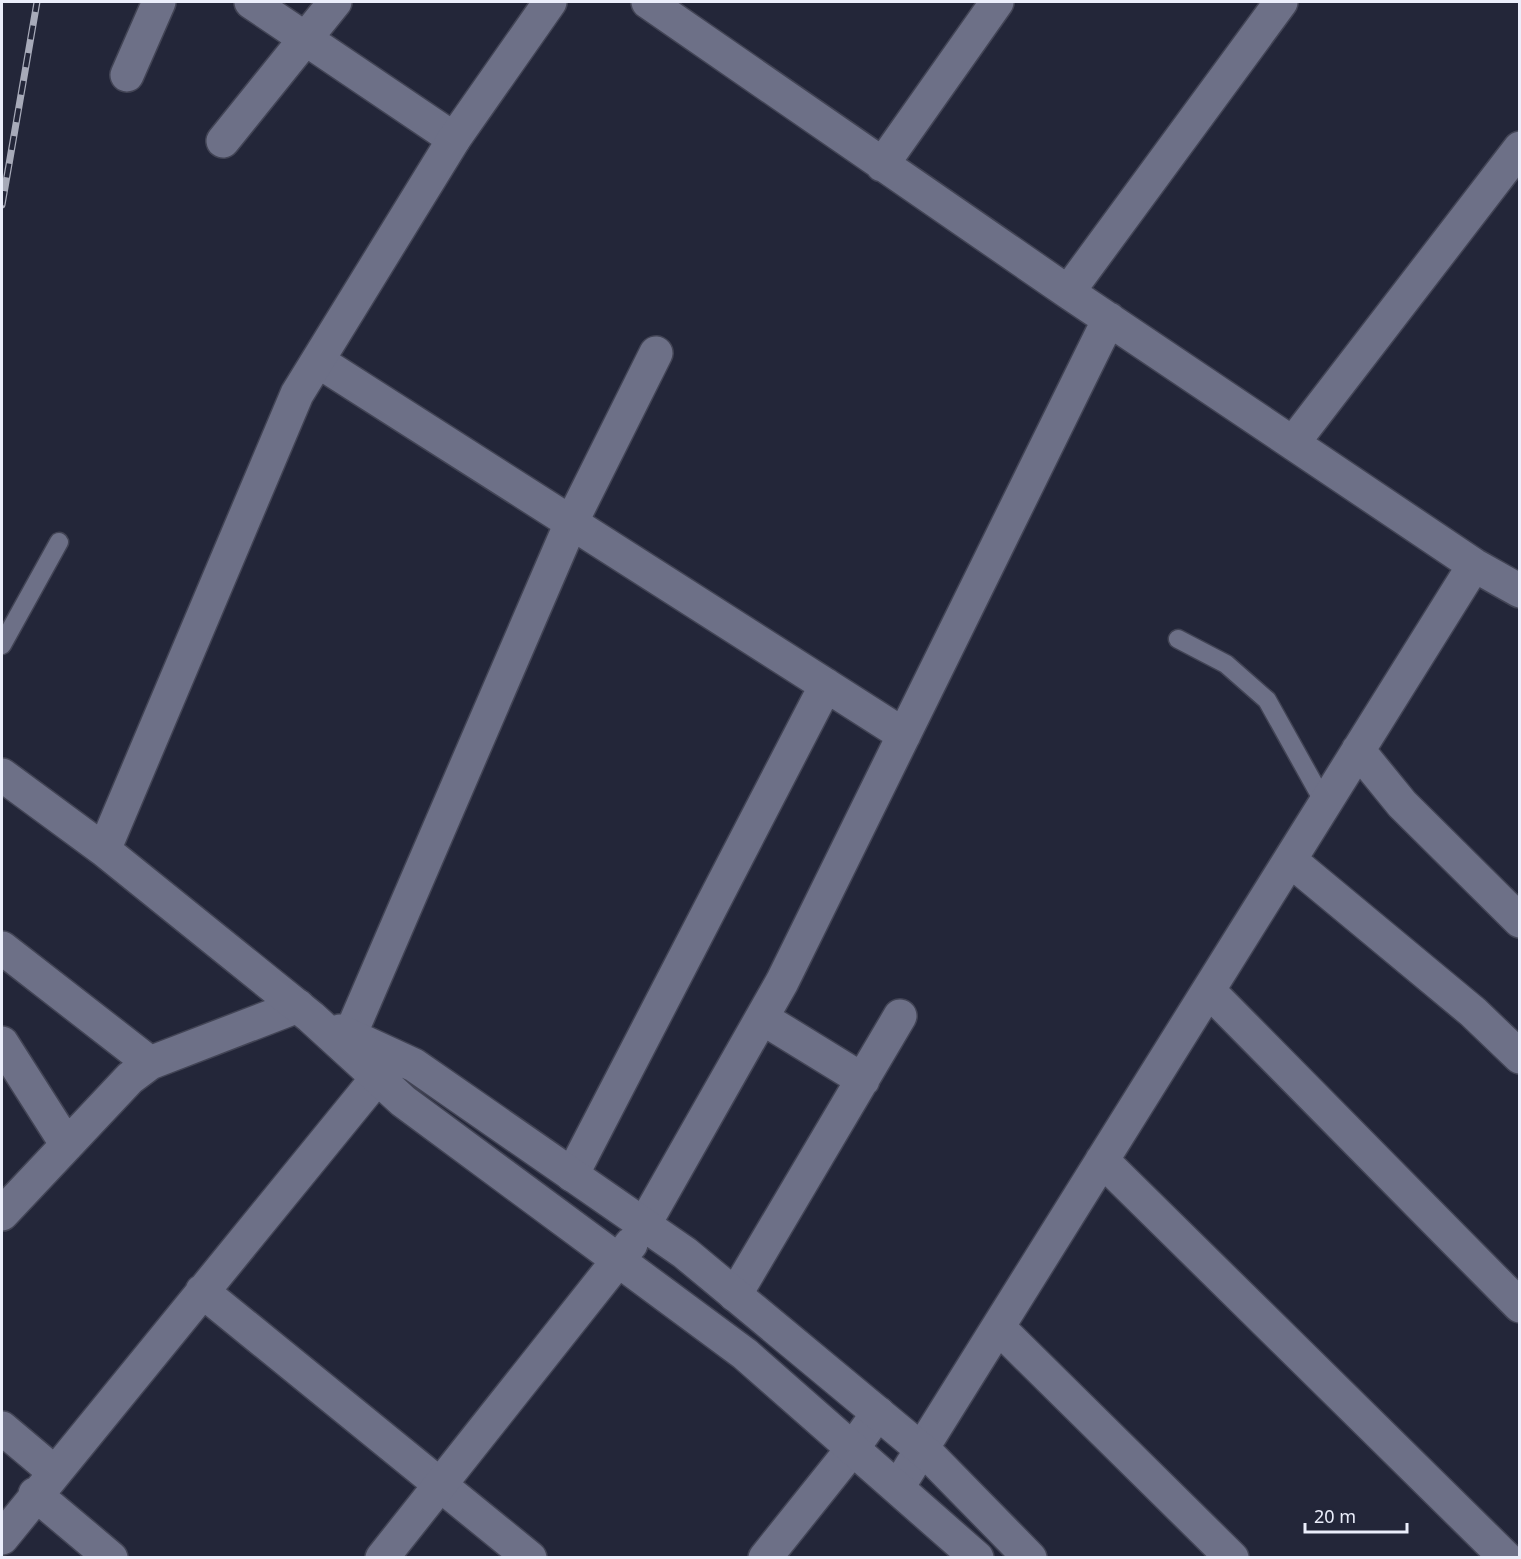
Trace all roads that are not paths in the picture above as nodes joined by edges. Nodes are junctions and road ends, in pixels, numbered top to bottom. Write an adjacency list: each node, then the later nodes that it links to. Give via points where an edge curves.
1 (159, 2): 9 (street)
2 (252, 2): 8 (street)
3 (335, 2): 8 (street)
4 (550, 2): 10 (street)
5 (648, 2): 13 (street)
6 (998, 2): 13 (street)
7 (1281, 2): 14 (street)
8 (304, 40): 10 (street); 11 (street)
9 (127, 75)
10 (454, 139): 17 (street)
11 (223, 141)
12 (1520, 148): 18 (street)
13 (882, 165): 14 (street)
14 (1068, 292): 15 (street)
15 (1109, 319): 18 (street); 26 (street)
16 (656, 353): 19 (street)
17 (318, 361): 19 (street); 30 (street, via 297,394)
18 (1293, 443): 21 (street)
19 (571, 523): 25 (street); 38 (street)
20 (58, 542): 24 (lane)
21 (1474, 564): 22 (street); 27 (street)
22 (1518, 587)
23 (1178, 639): 29 (lane, via 1226,664 1268,700)
24 (2, 645)
25 (826, 685): 26 (street); 46 (street)
26 (904, 735): 37 (street)
27 (1358, 750): 29 (street); 32 (street, via 1402,804)
28 (2, 775): 30 (street)
29 (1325, 804): 31 (street)
30 (104, 850): 35 (street)
31 (1290, 860): 34 (street); 40 (street, via 1473,1012)
32 (1520, 921)
33 (2, 948): 41 (street)
34 (1209, 991): 45 (street); 52 (street)
35 (305, 1012): 38 (street); 41 (street); 42 (street)
36 (900, 1016): 43 (street)
37 (762, 1018): 43 (street); 48 (street)
38 (350, 1035): 46 (street, via 414,1065)
39 (2, 1043): 44 (street)
40 (1520, 1057)
41 (150, 1063): 44 (street, via 130,1078)
42 (377, 1078): 49 (street); 50 (street)
43 (863, 1080): 51 (street)
44 (67, 1144): 47 (street)
45 (1102, 1160): 53 (street); 69 (street)
46 (572, 1175): 48 (street)
47 (2, 1214)
48 (644, 1225): 49 (street); 51 (street)
49 (618, 1260): 56 (street, via 745,1354); 59 (street)
50 (202, 1291): 58 (street); 59 (street)
51 (735, 1295): 54 (street)
52 (1520, 1306)
53 (998, 1327): 57 (street); 68 (street)
54 (878, 1413): 56 (street); 57 (street)
55 (2, 1428): 58 (street)
56 (854, 1449): 60 (street); 65 (street)
57 (922, 1450): 60 (street); 67 (street)
58 (44, 1483): 61 (street); 62 (street)
59 (439, 1485): 63 (street); 64 (street)
60 (898, 1487): 66 (street)
61 (2, 1538)
62 (111, 1557)
63 (381, 1557)
64 (530, 1557)
65 (765, 1557)
66 (977, 1557)
67 (1030, 1557)
68 (1232, 1557)
69 (1506, 1557)

